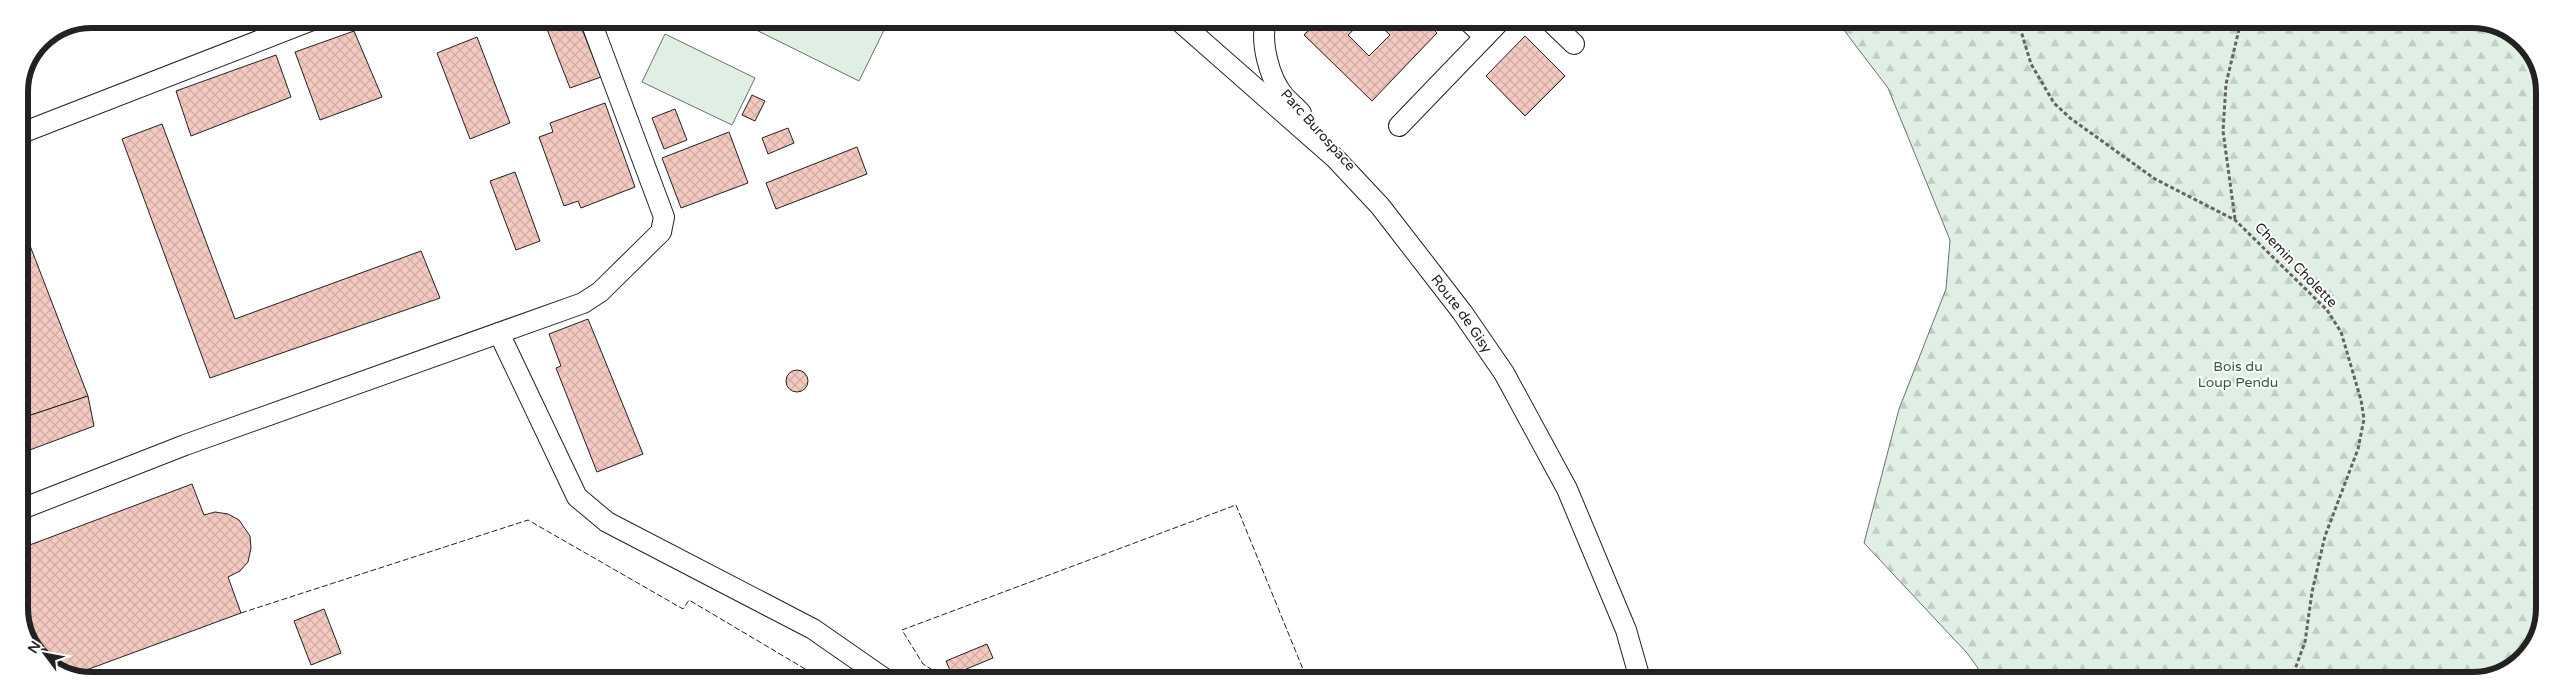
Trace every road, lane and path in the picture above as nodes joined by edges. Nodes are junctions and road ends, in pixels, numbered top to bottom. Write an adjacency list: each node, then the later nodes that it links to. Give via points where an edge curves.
1 (292, 28): 13 (street)
2 (593, 28): 16 (street, via 664,216 661,232 600,292 583,303)
3 (1187, 28): 14 (street, Route de Gisy, via 1335,158)
4 (1265, 28): 14 (street, Parc Burospace, via 1268,57 1283,95 1346,158)
5 (1475, 28): 10 (street)
6 (1493, 28): 10 (street)
7 (1557, 28): 11 (street)
8 (2020, 28): 15 (path, Chemin Cholette, via 2031,64 2054,103 2070,118 2154,179)
9 (2239, 28): 15 (path, via 2226,84 2223,131)
10 (1485, 37): 12 (street)
11 (1574, 44)
12 (1399, 126)
13 (28, 131)
14 (1380, 206): 19 (street, Route de Gisy, via 1462,312 1504,373 1536,430 1567,489 1597,559 1626,630)
15 (2235, 220): 20 (path, Chemin Cholette, via 2327,310 2341,332 2364,418 2358,449 2326,536 2312,592 2305,642)
16 (499, 333): 17 (street, via 185,445); 18 (street, via 576,497 607,522 814,629)
17 (28, 506)
18 (875, 672)
19 (1638, 672)
20 (2295, 672)

